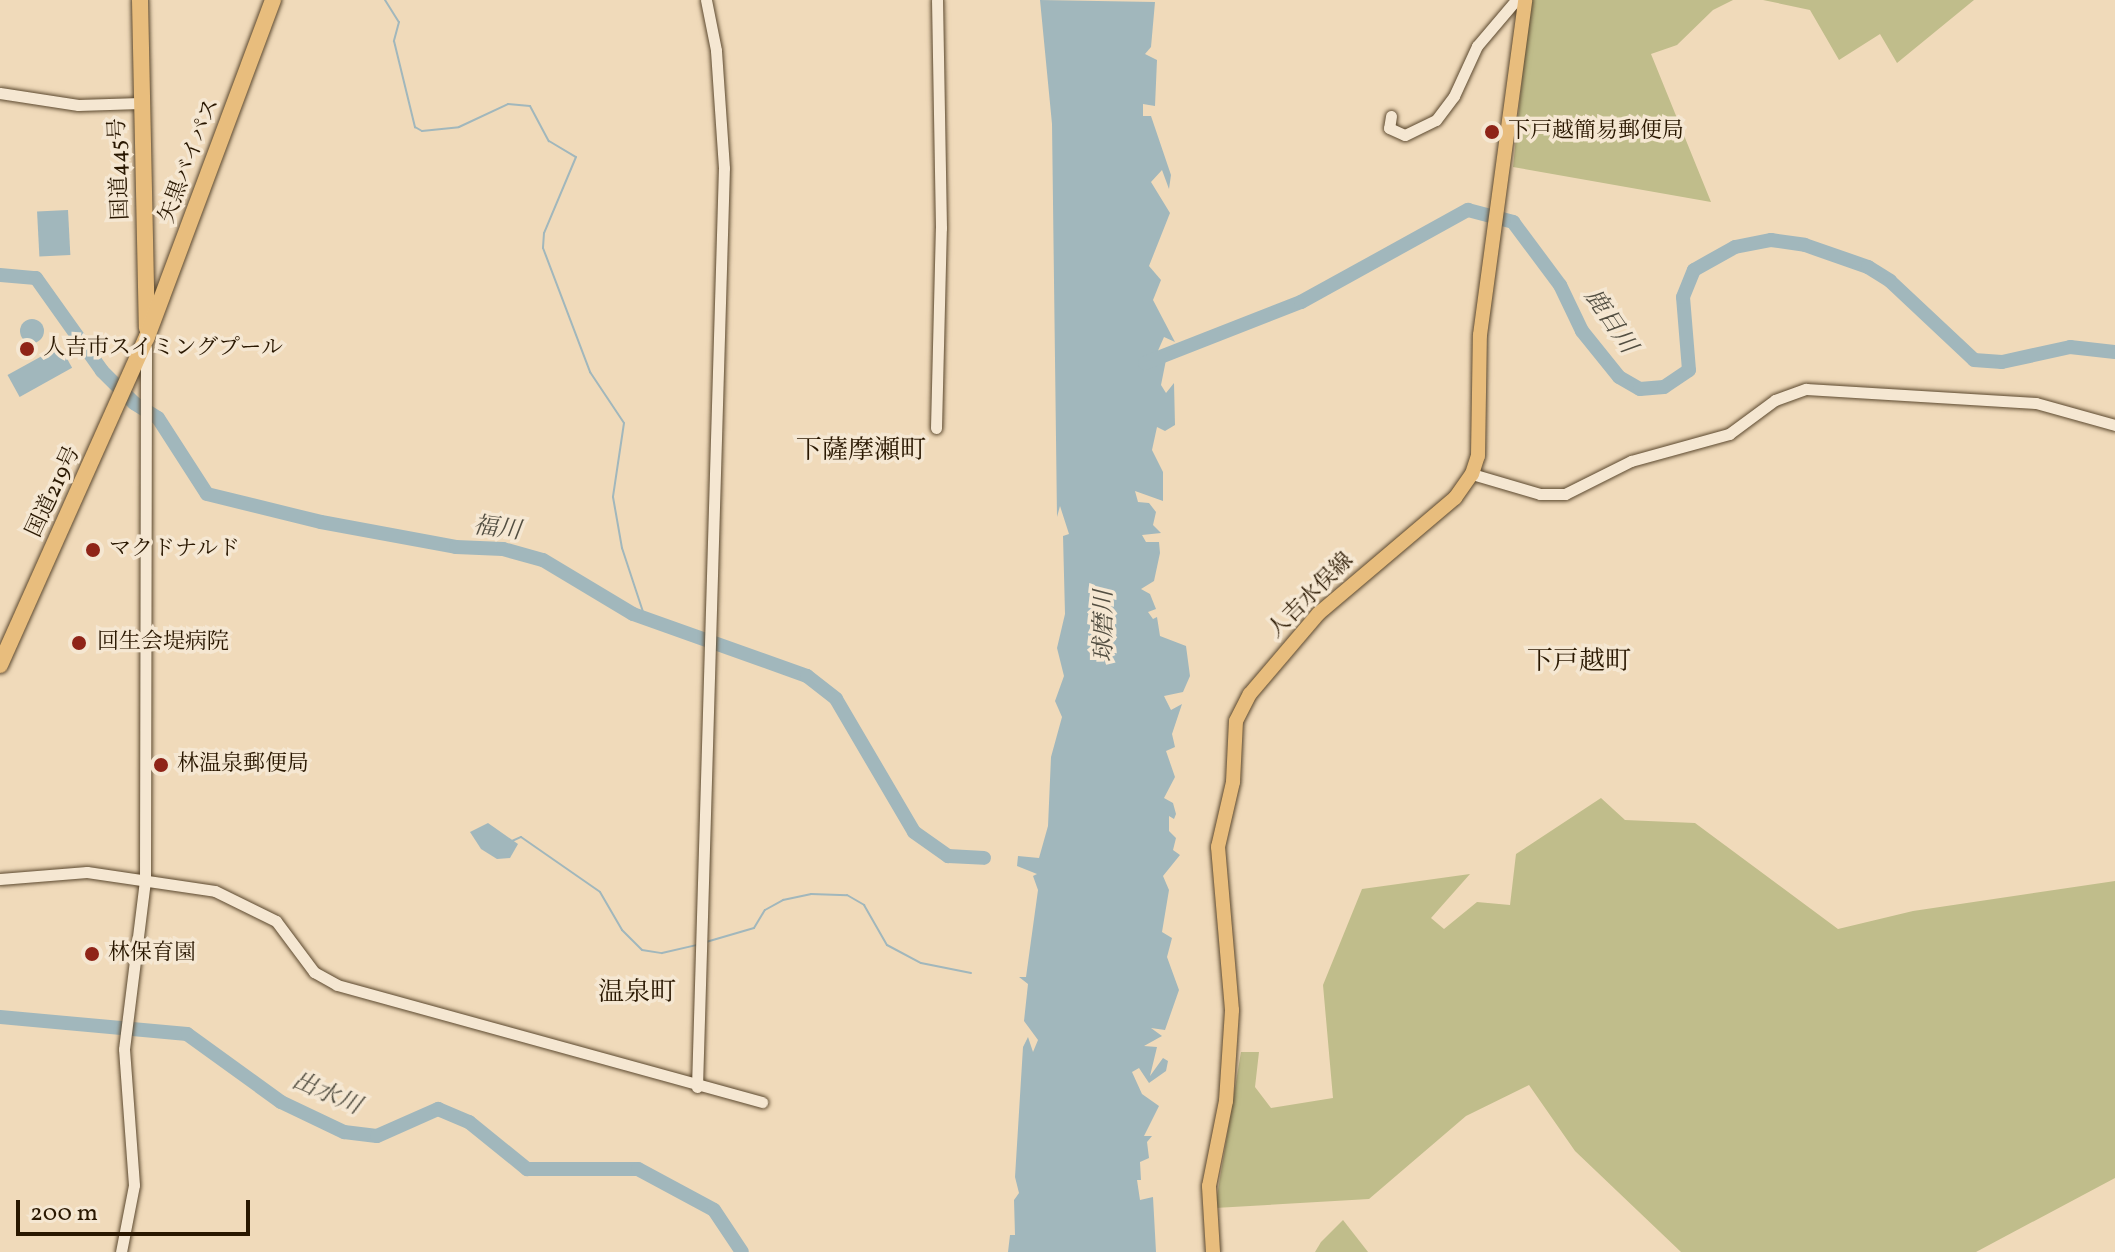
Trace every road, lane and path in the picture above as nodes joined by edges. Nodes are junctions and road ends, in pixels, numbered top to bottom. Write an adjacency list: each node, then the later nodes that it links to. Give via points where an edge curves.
1 (140, 0): 8 (highway, 国道445号)
2 (273, 0): 11 (highway, 矢黒バイパス)
3 (706, 0): 19 (street, via 716,50 724,168)
4 (937, 0): 14 (street, via 941,228)
5 (1516, 0): 9 (street, via 1477,46 1454,96 1436,120 1405,135 1389,128)
6 (1525, 0): 15 (main road, 人吉水俣線, via 1480,335 1478,456)
7 (0, 93): 8 (street, via 78,105)
8 (140, 103): 10 (highway, 国道445号)
9 (1391, 116)
10 (146, 288): 11 (highway); 12 (highway, 国道445号)
11 (164, 292): 12 (highway, 矢黒バイパス)
12 (147, 337): 16 (highway, 国道219号); 18 (street)
13 (2115, 425): 15 (street, via 2036,403 1806,389 1775,400 1729,434 1631,461 1565,494 1540,494)
14 (936, 428)
15 (1472, 474): 22 (main road, 人吉水俣線, via 1455,498 1318,614 1250,694 1236,721 1233,782 1218,847 1232,1010 1226,1101 1209,1186)
16 (0, 665)
17 (0, 879): 18 (street, via 87,872)
18 (145, 880): 19 (street, via 186,883 253,906 276,921 314,972 337,985); 21 (street, via 124,1049 134,1185)
19 (697, 1087): 20 (street)
20 (762, 1102)
21 (121, 1252)
22 (1213, 1252)

